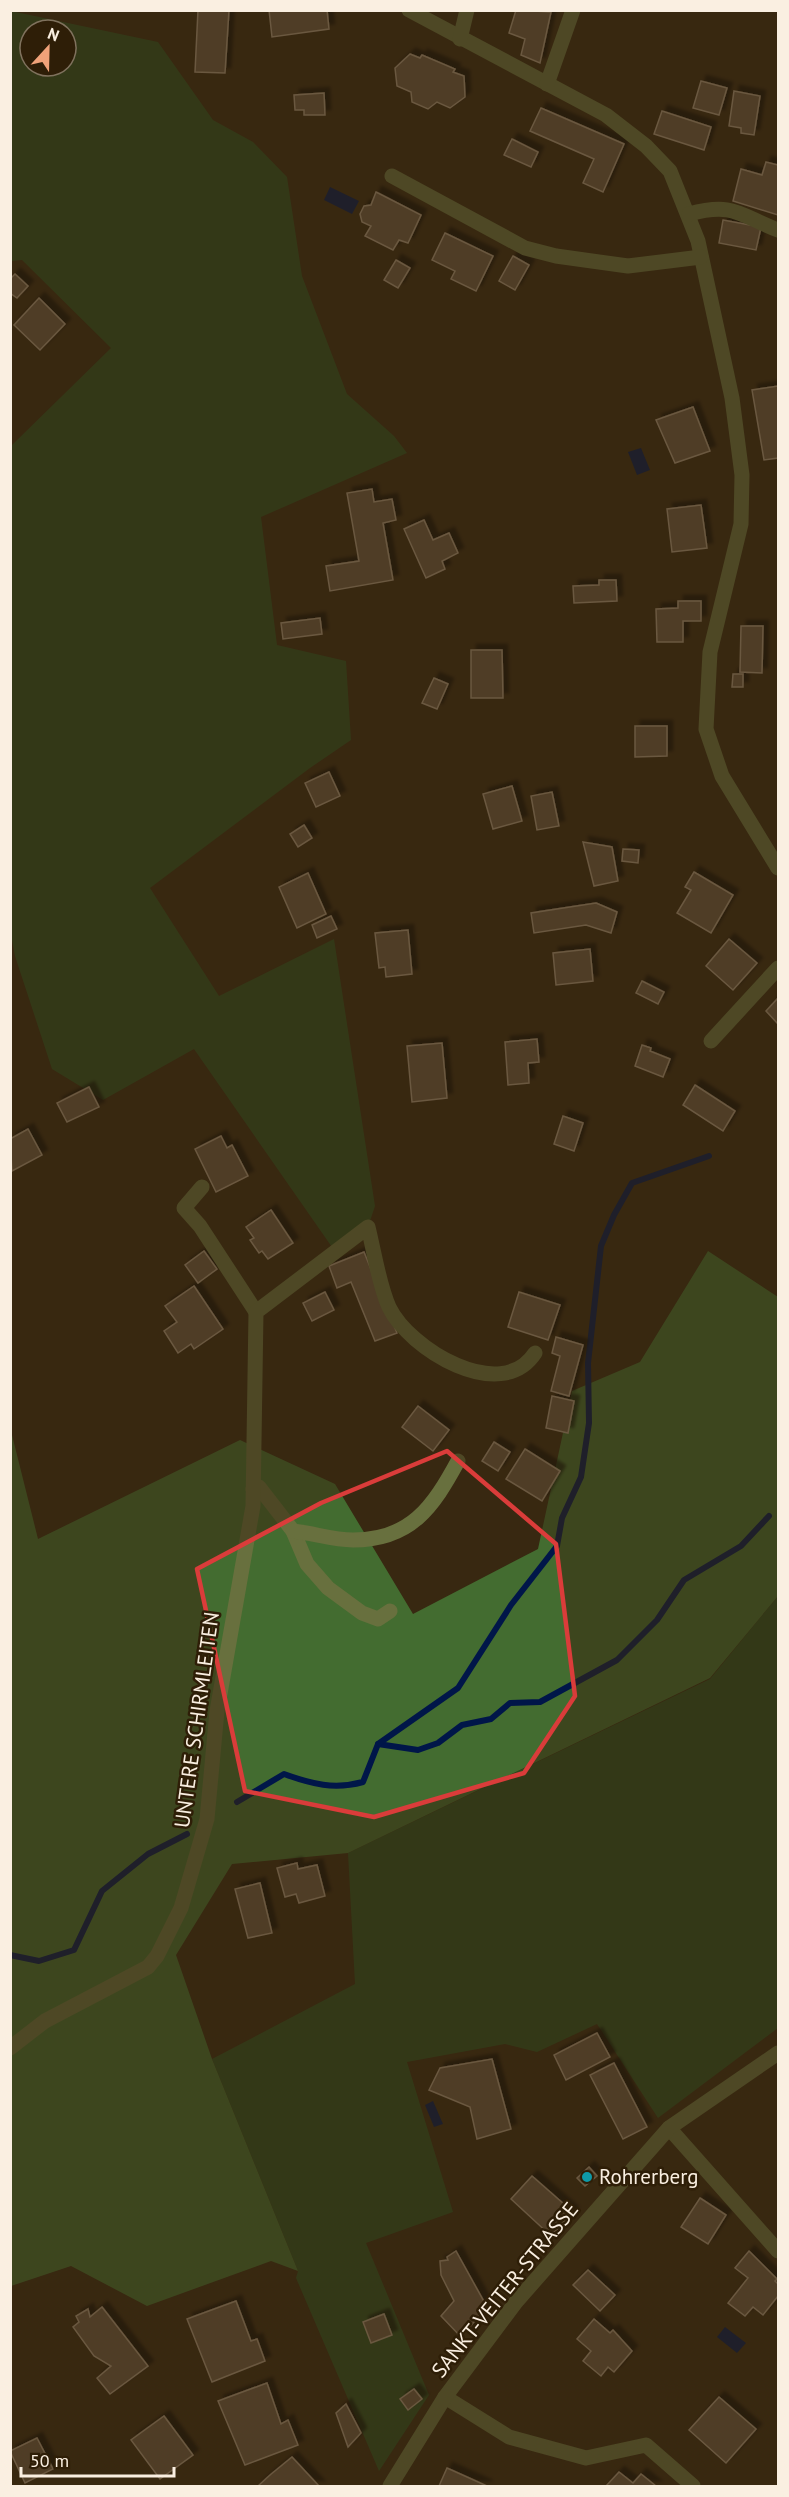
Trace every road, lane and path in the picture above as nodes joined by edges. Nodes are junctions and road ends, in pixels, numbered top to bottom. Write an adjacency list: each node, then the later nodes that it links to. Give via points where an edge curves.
1 (409, 10): 4 (street)
2 (467, 10): 4 (street)
3 (573, 10): 5 (street)
4 (460, 39): 5 (street)
5 (547, 84): 7 (street, via 606,115 646,146 670,171)
6 (392, 176): 9 (street, via 525,248 628,266)
7 (689, 214): 8 (street, via 712,208 736,210); 9 (street)
8 (778, 230)
9 (701, 257): 10 (street, via 732,398 742,476 741,524 710,652 706,729 722,776)
10 (778, 868)
11 (778, 968): 12 (street)
12 (711, 1041)
13 (202, 1187): 14 (street, via 184,1208)
14 (256, 1312): 15 (street, via 368,1227 389,1307 418,1341 485,1376 504,1376 528,1364); 17 (street, UNTERE SCHIRMLEITEN)
15 (535, 1353)
16 (458, 1461): 18 (street, via 441,1493 420,1518 390,1536 352,1540)
17 (253, 1489): 18 (street, via 259,1487); 20 (street, UNTERE SCHIRMLEITEN, via 217,1711 207,1818 181,1908 148,1967 45,2022)
18 (293, 1531): 19 (street, via 308,1564 328,1588 362,1613 378,1619)
19 (390, 1611)
20 (10, 2048)
21 (778, 2053): 22 (street, SANKT-VEITER-STRASSE)
22 (669, 2128): 23 (street); 24 (street, SANKT-VEITER-STRASSE, via 516,2302)
23 (778, 2251)
24 (445, 2397): 25 (street, SANKT-VEITER-STRASSE); 26 (street, SANKT-VEITER-STRASSE, via 509,2437 586,2458 646,2445)
25 (390, 2487)
26 (693, 2487)

